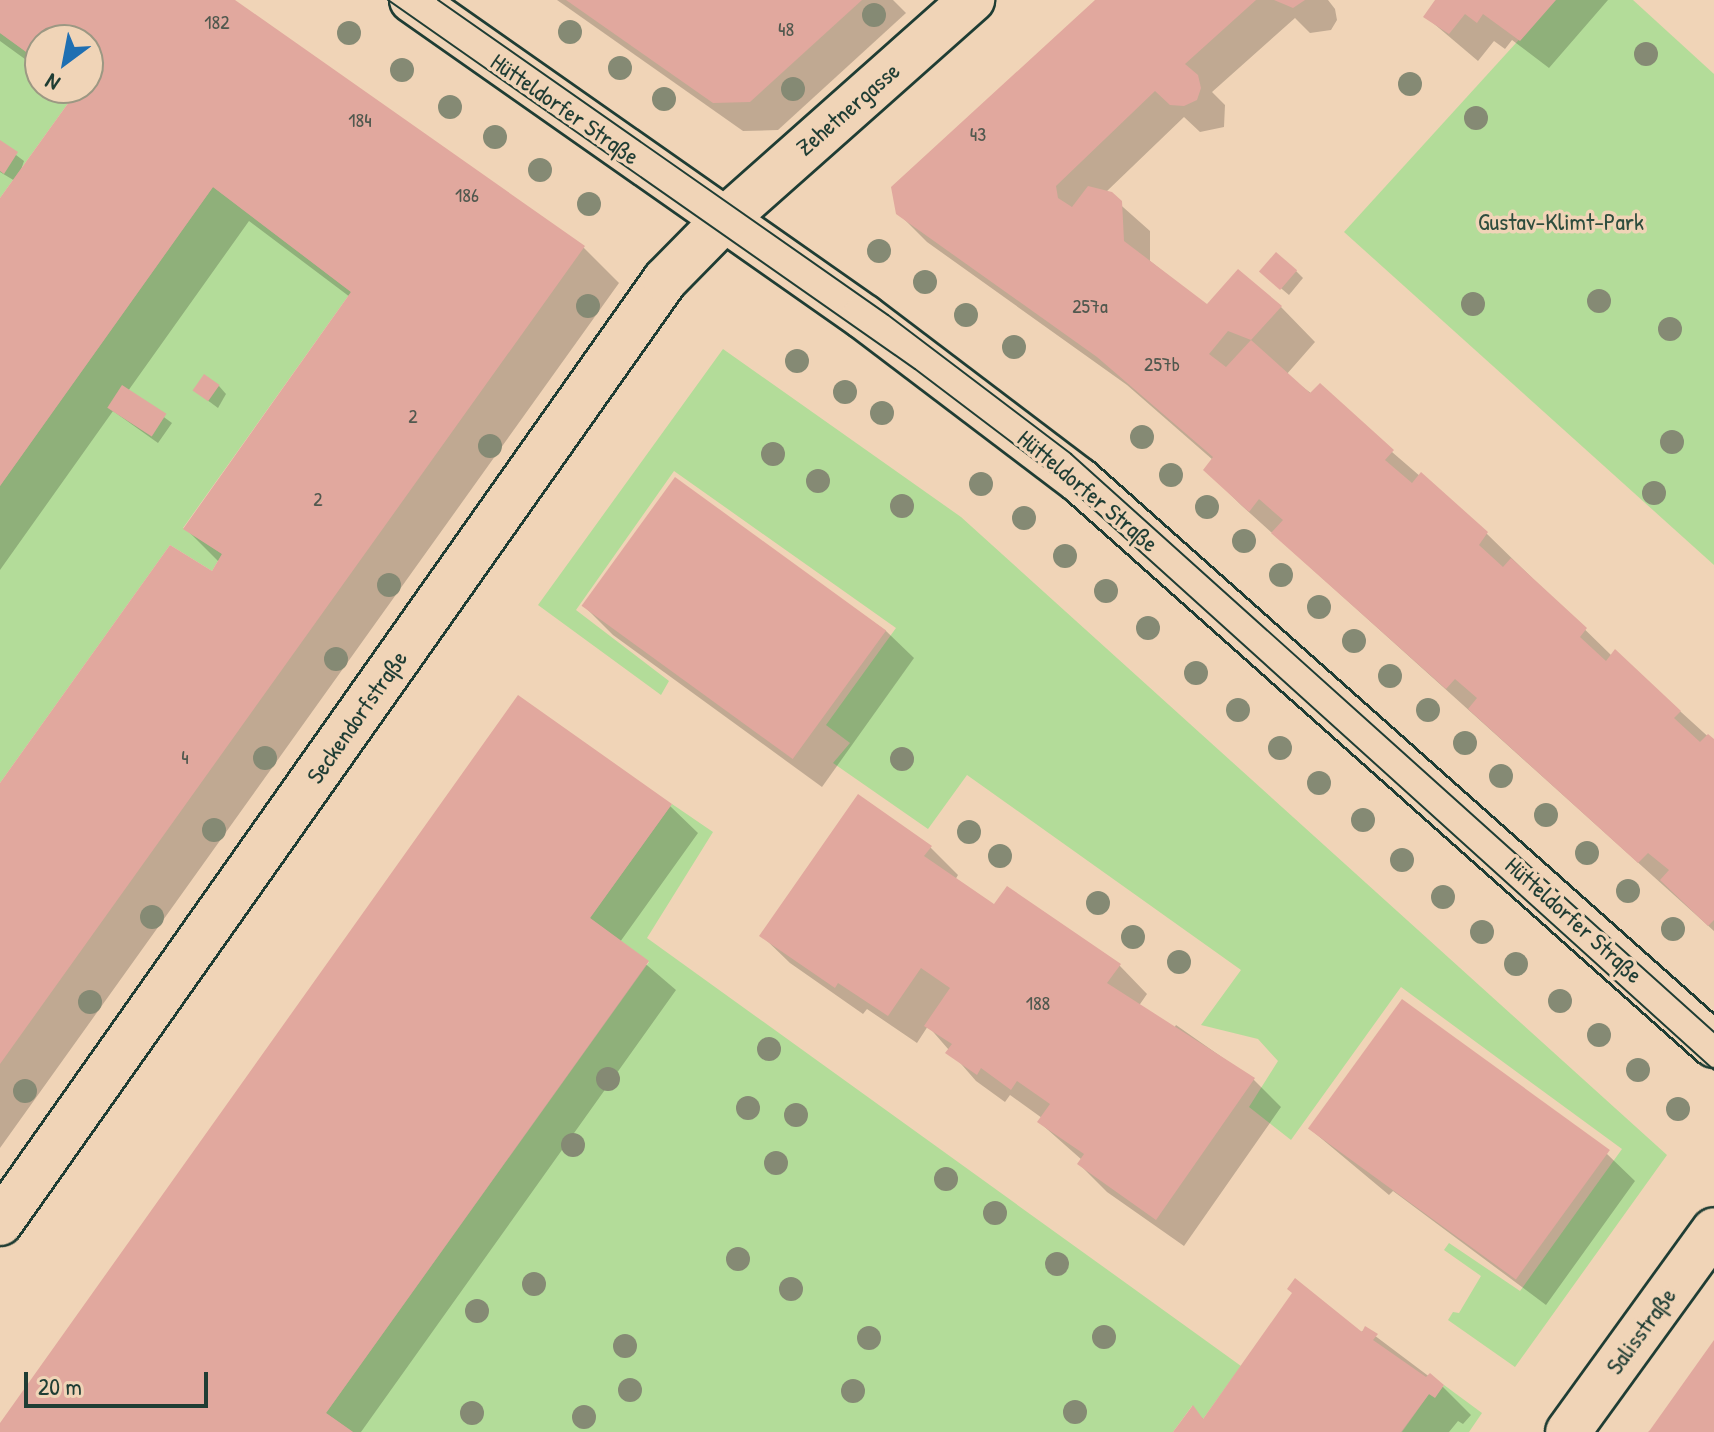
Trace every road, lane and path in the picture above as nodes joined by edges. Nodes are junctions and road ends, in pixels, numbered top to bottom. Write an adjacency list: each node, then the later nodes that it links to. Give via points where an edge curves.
1 (412, 0): 3 (street, Hütteldorfer Straße)
2 (972, 0): 3 (street, Zehetnergasse)
3 (724, 220): 4 (street, Hütteldorfer Straße, via 982,403 1079,480); 5 (street, Seckendorfstraße, via 665,280)
4 (1714, 1045)
5 (0, 1223)
6 (1714, 1230): 7 (street, Salisstraße)
7 (1568, 1432)

